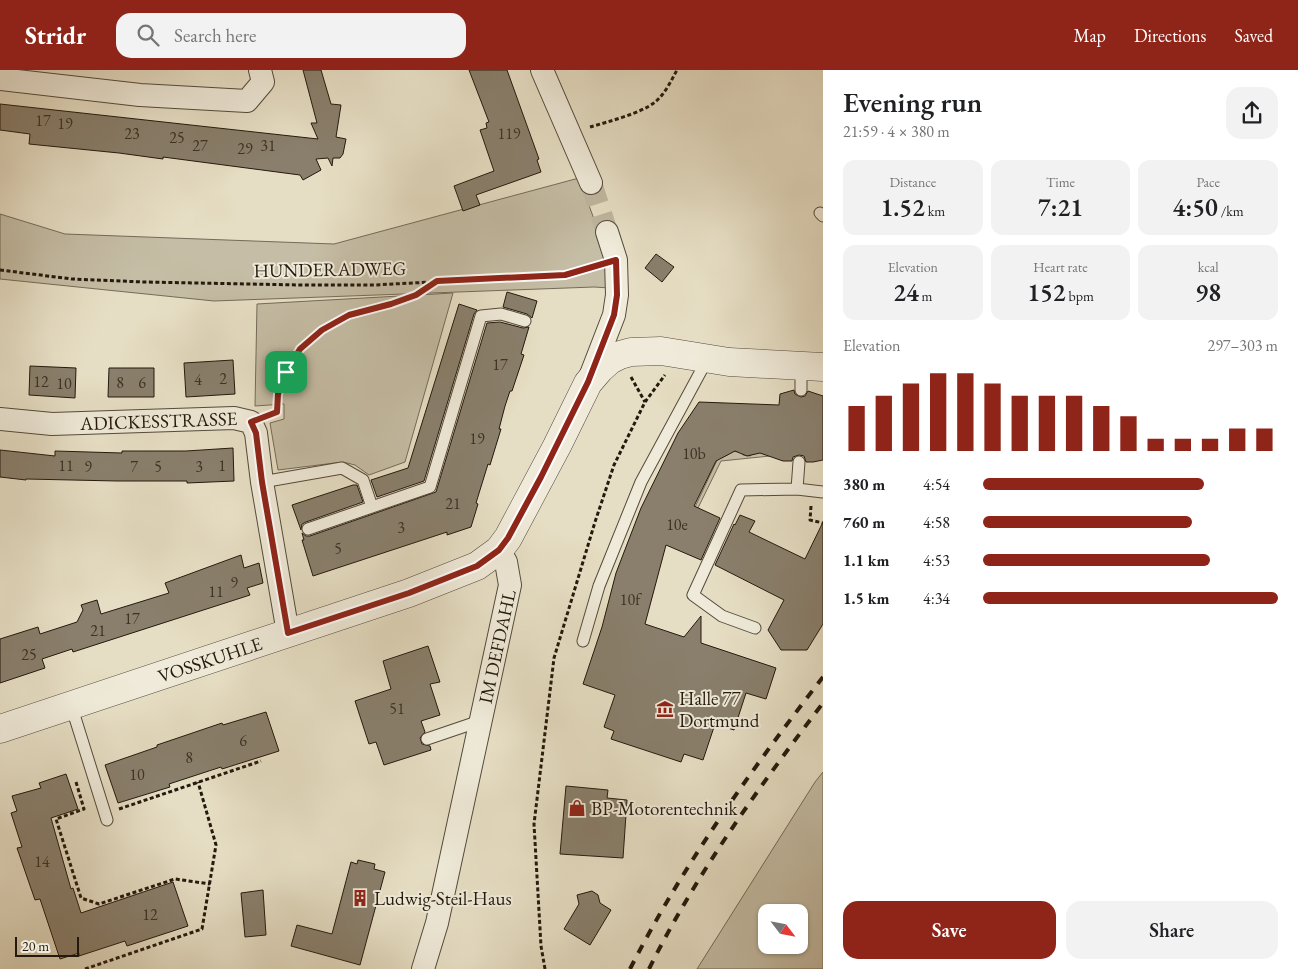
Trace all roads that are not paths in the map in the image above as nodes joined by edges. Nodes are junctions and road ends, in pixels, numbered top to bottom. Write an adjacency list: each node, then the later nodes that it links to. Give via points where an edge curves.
1 (260, 70): 3 (street, via 262,82 246,101 140,95)
2 (542, 70): 4 (street)
3 (0, 79)
4 (591, 183)
5 (607, 232): 9 (street, via 616,260 617,295 614,315)
6 (525, 321): 15 (lane, via 501,314 480,316 430,487)
7 (708, 358): 8 (street); 9 (street, via 661,351 631,352 620,355); 20 (lane, via 641,482 599,586)
8 (808, 374)
9 (588, 382): 17 (street, via 541,477)
10 (0, 418): 12 (street, ADICKESSTRASSE, via 52,424 234,418 251,422 256,433)
11 (799, 462): 13 (lane)
12 (262, 482): 15 (lane, via 342,468 363,480); 19 (street, ADICKESSTRASSE)
13 (797, 490): 14 (lane); 18 (lane, via 742,490 693,595 722,616)
14 (818, 491)
15 (372, 507): 16 (lane)
16 (308, 528)
17 (499, 550): 19 (street, VOSSKUHLE, via 477,566 426,587); 22 (street, IM DEFDAHL, via 506,562 510,585)
18 (755, 628)
19 (288, 633): 21 (street, VOSSKUHLE)
20 (583, 641)
21 (71, 705): 23 (street, VOSSKUHLE); 25 (lane)
22 (480, 721): 24 (lane); 26 (street, IM DEFDAHL, via 437,923)
23 (0, 729)
24 (427, 739)
25 (107, 820)
26 (423, 969)

